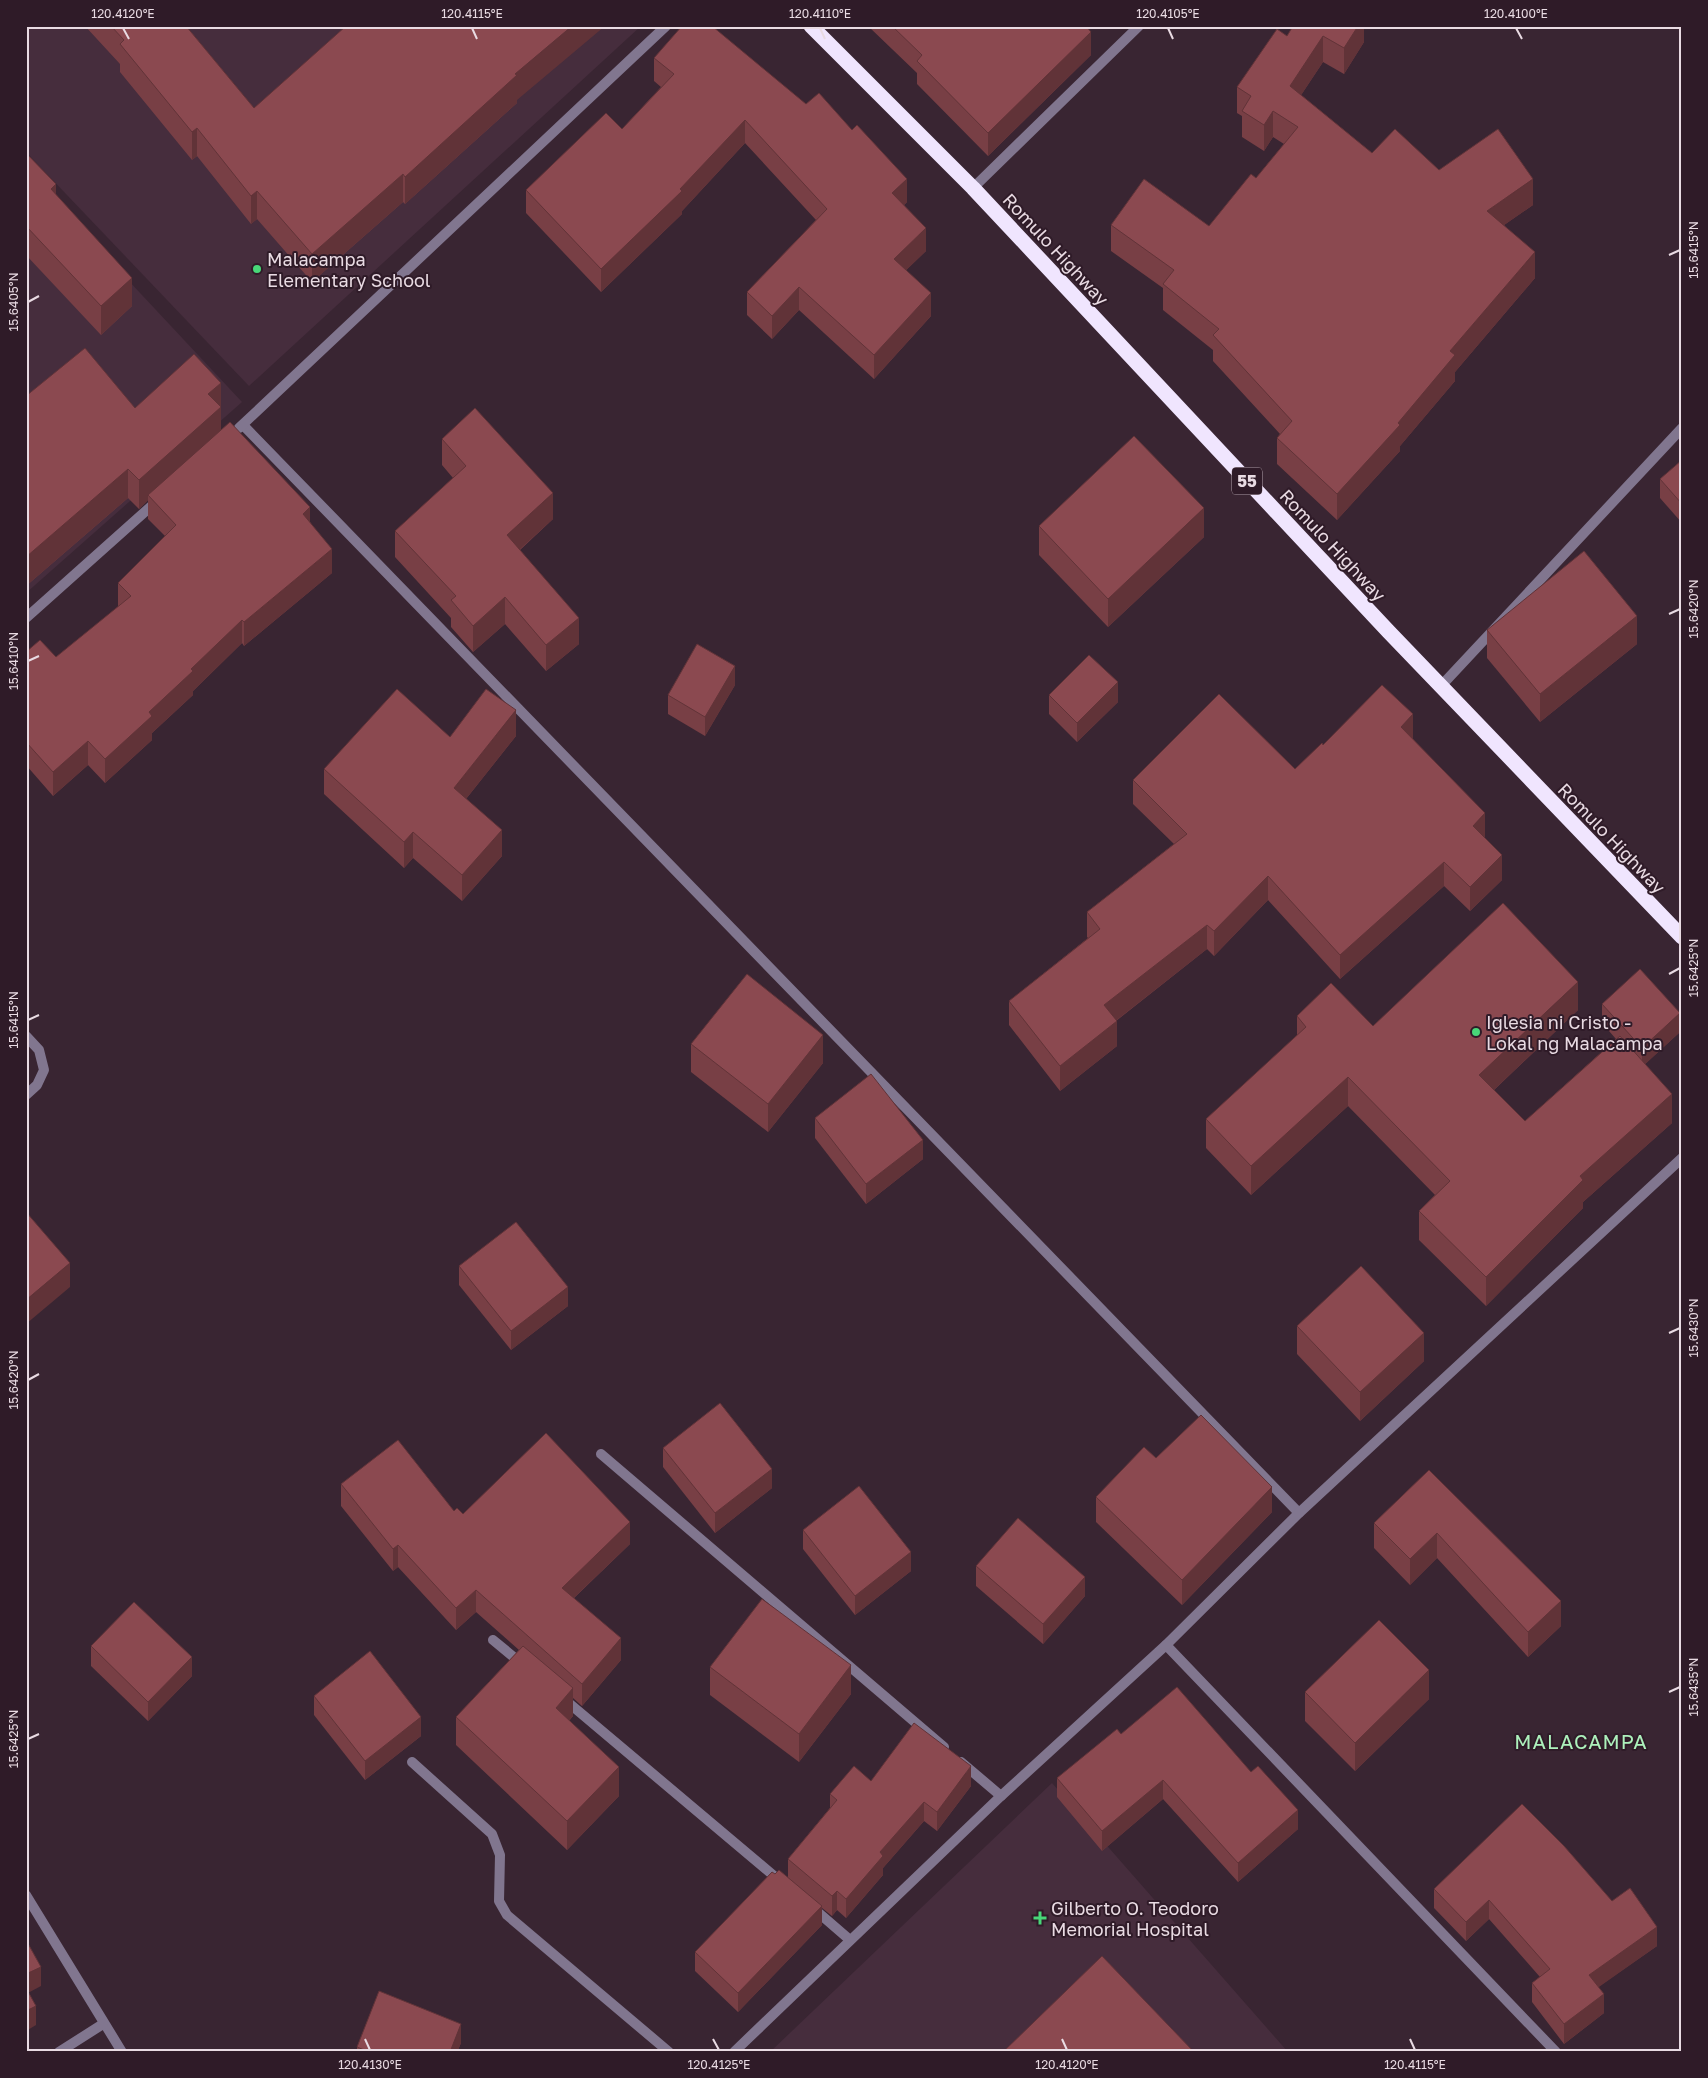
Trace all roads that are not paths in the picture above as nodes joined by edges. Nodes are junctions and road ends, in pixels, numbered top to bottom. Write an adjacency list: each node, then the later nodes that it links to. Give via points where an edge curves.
1 (666, 26): 5 (street)
2 (811, 26): 4 (highway, Romulo Highway / 55)
3 (1139, 26): 4 (street)
4 (973, 188): 10 (highway, Romulo Highway / 55)
5 (243, 424): 7 (street); 16 (street)
6 (1682, 428): 10 (street)
7 (229, 438)
8 (164, 496): 9 (street)
9 (26, 618)
10 (1441, 686): 11 (highway, Romulo Highway / 55)
11 (1682, 938)
12 (26, 1036): 13 (street, via 39,1050 44,1070)
13 (26, 1095)
14 (1682, 1158): 16 (street)
15 (601, 1454): 22 (street)
16 (1299, 1514): 18 (street)
17 (493, 1640): 19 (street)
18 (1166, 1644): 22 (street); 32 (street)
19 (531, 1672)
20 (554, 1692): 23 (street)
21 (412, 1762): 30 (street, via 492,1834 500,1854 499,1902 506,1915)
22 (1001, 1796): 26 (street)
23 (789, 1889)
24 (26, 1895): 27 (street)
25 (805, 1902): 26 (street)
26 (850, 1940): 31 (street)
27 (103, 2024): 28 (street); 29 (street)
28 (59, 2052)
29 (122, 2052)
30 (669, 2052)
31 (734, 2052)
32 (1556, 2052)

